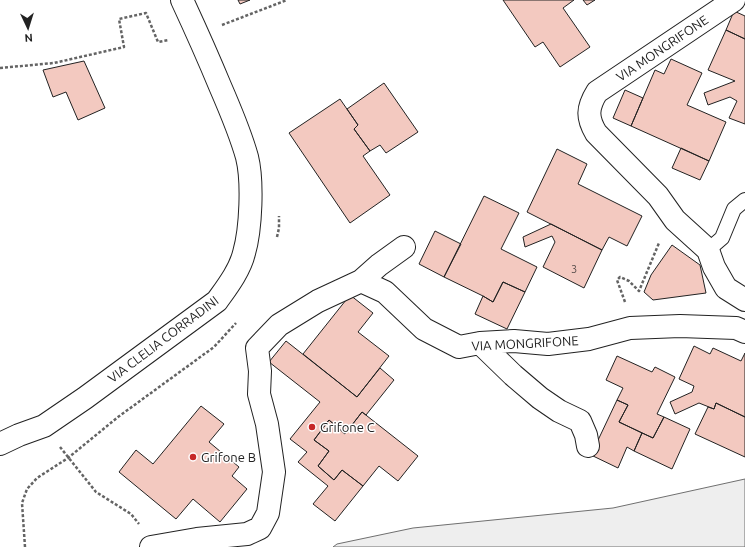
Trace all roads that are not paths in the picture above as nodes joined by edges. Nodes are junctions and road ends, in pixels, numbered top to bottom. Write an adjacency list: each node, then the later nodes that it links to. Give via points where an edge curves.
1 (182, 0): 10 (street, VIA CLELIA CORRADINI, via 237,125 247,158 250,186 249,223 244,254 231,281 217,301 44,426)
2 (734, 0): 5 (street, VIA MONGRIFONE, via 597,92 591,102 589,122 596,133 658,196 675,220)
3 (745, 200): 5 (lane, via 734,209 722,238)
4 (404, 247): 6 (street)
5 (708, 250): 7 (street, VIA MONGRIFONE, via 726,288)
6 (362, 281): 9 (street, VIA MONGRIFONE, via 384,292 424,328 459,347); 12 (street, via 318,301 279,325 257,348 259,394 267,424 274,472 268,513 260,528 247,534)
7 (745, 300)
8 (745, 332): 9 (street, VIA MONGRIFONE, via 736,328 680,326 630,328 589,339 548,344 514,341)
9 (480, 343): 11 (street, via 540,398 580,421)
10 (0, 444)
11 (588, 446)
12 (151, 547)

